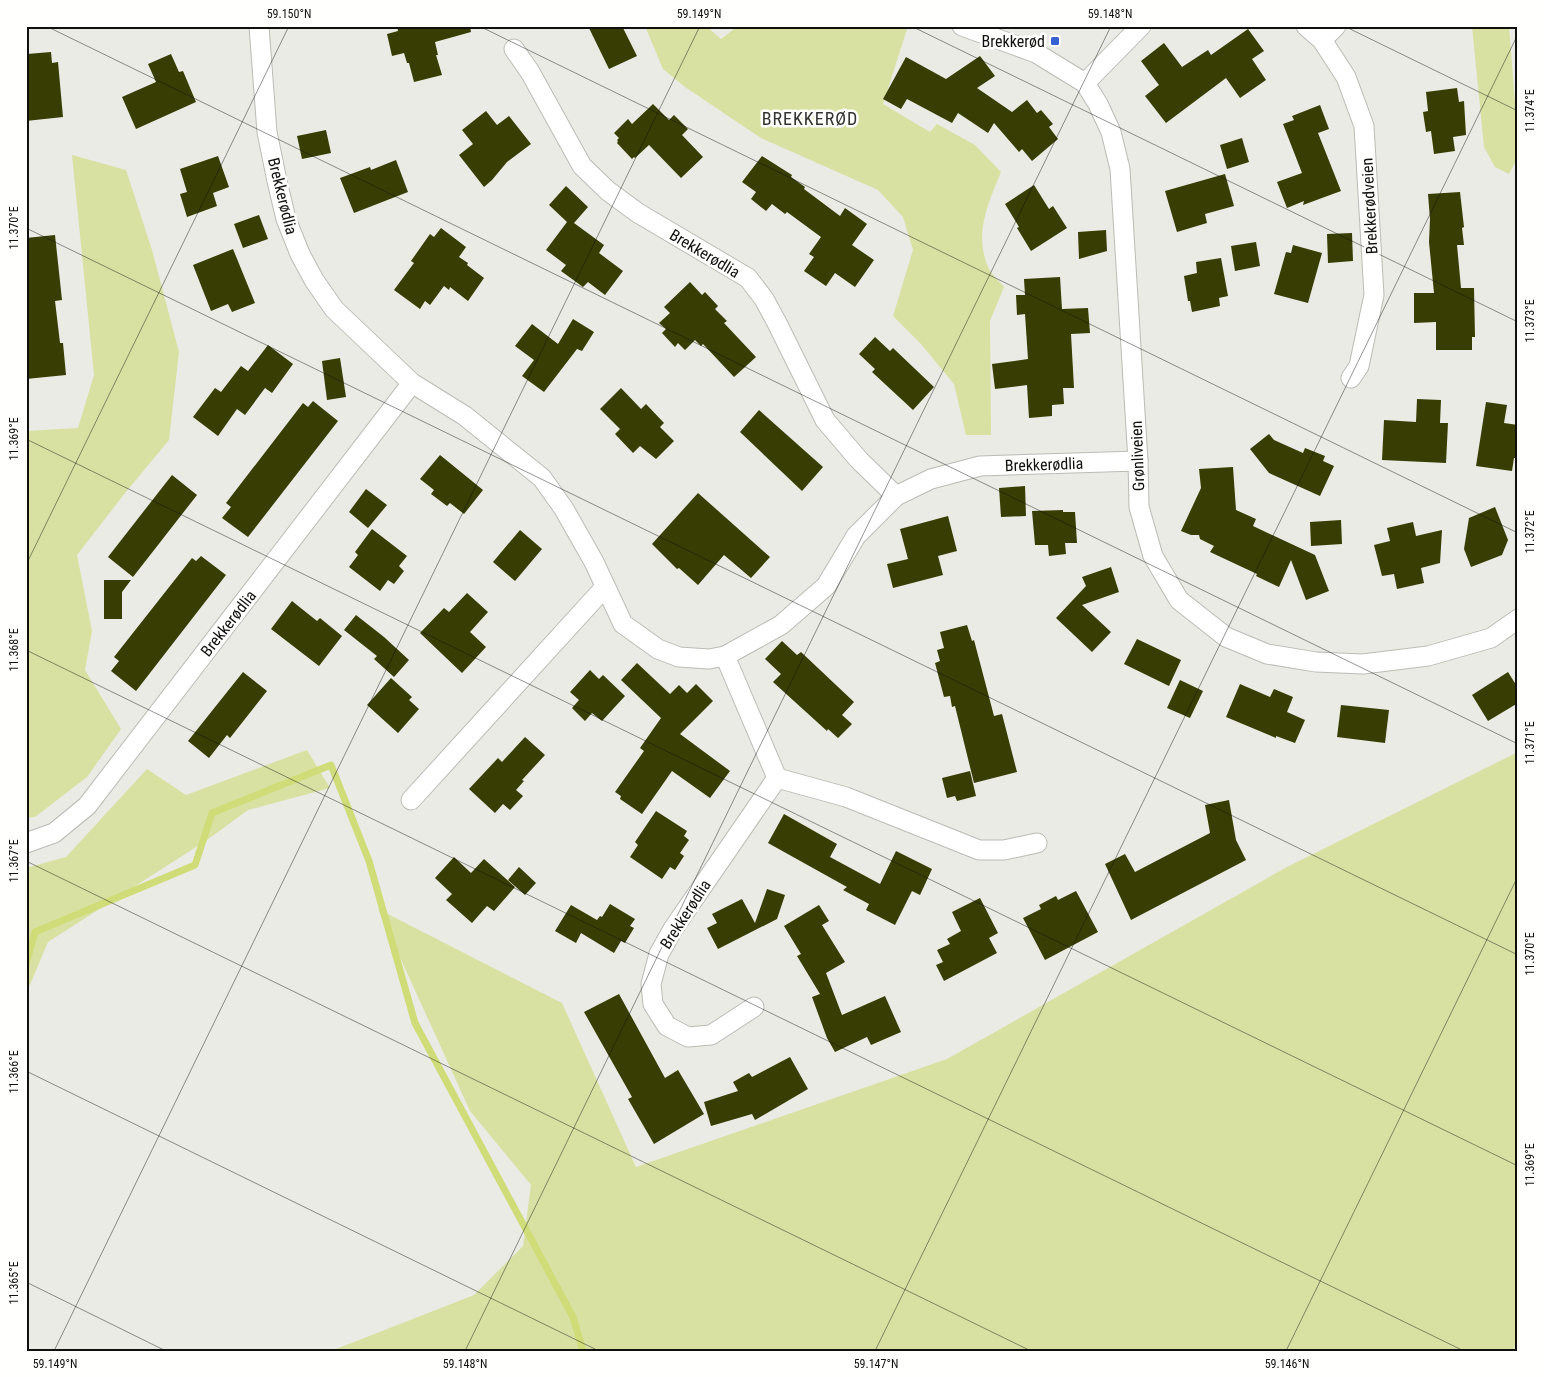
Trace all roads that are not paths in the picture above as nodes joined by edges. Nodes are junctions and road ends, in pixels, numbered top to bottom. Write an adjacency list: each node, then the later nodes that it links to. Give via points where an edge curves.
1 (259, 26): 10 (street, Brekkerødlia, via 268,132 286,218 300,254 334,309)
2 (962, 26): 8 (street, Grønliveien, via 1036,53)
3 (1141, 26): 8 (street)
4 (1306, 26): 6 (street, Brekkerødveien)
5 (1336, 26): 6 (street)
6 (1322, 40): 9 (street, Brekkerødveien, via 1346,77 1364,126 1366,142 1374,295 1359,366)
7 (514, 49): 12 (street, Brekkerødlia, via 582,166 608,191 638,212 748,278 776,321 825,420)
8 (1085, 83): 11 (street, Grønliveien, via 1111,132 1120,169)
9 (1351, 378)
10 (412, 383): 13 (street, Brekkerødlia, via 465,416 542,478 564,510); 18 (street, Brekkerødlia, via 87,806 54,833)
11 (1138, 461): 12 (street, Brekkerødlia, via 980,466 931,479); 14 (street, Grønliveien, via 1139,507 1152,556 1179,600 1226,637 1242,644 1267,654 1316,662 1363,664 1428,656 1491,638)
12 (896, 496): 15 (street, Brekkerødlia, via 856,536 826,586 781,625)
13 (605, 587): 15 (street, Brekkerødlia, via 623,624 658,649 679,657 709,659); 17 (street)
14 (1518, 619)
15 (725, 656): 16 (street)
16 (777, 778): 19 (street, via 846,797 979,850 1004,850); 20 (street, Brekkerødlia, via 673,929 659,954 651,984 653,1004 667,1026 688,1037 711,1035)
17 (411, 800)
18 (26, 843)
19 (1037, 843)
20 (754, 1008)

